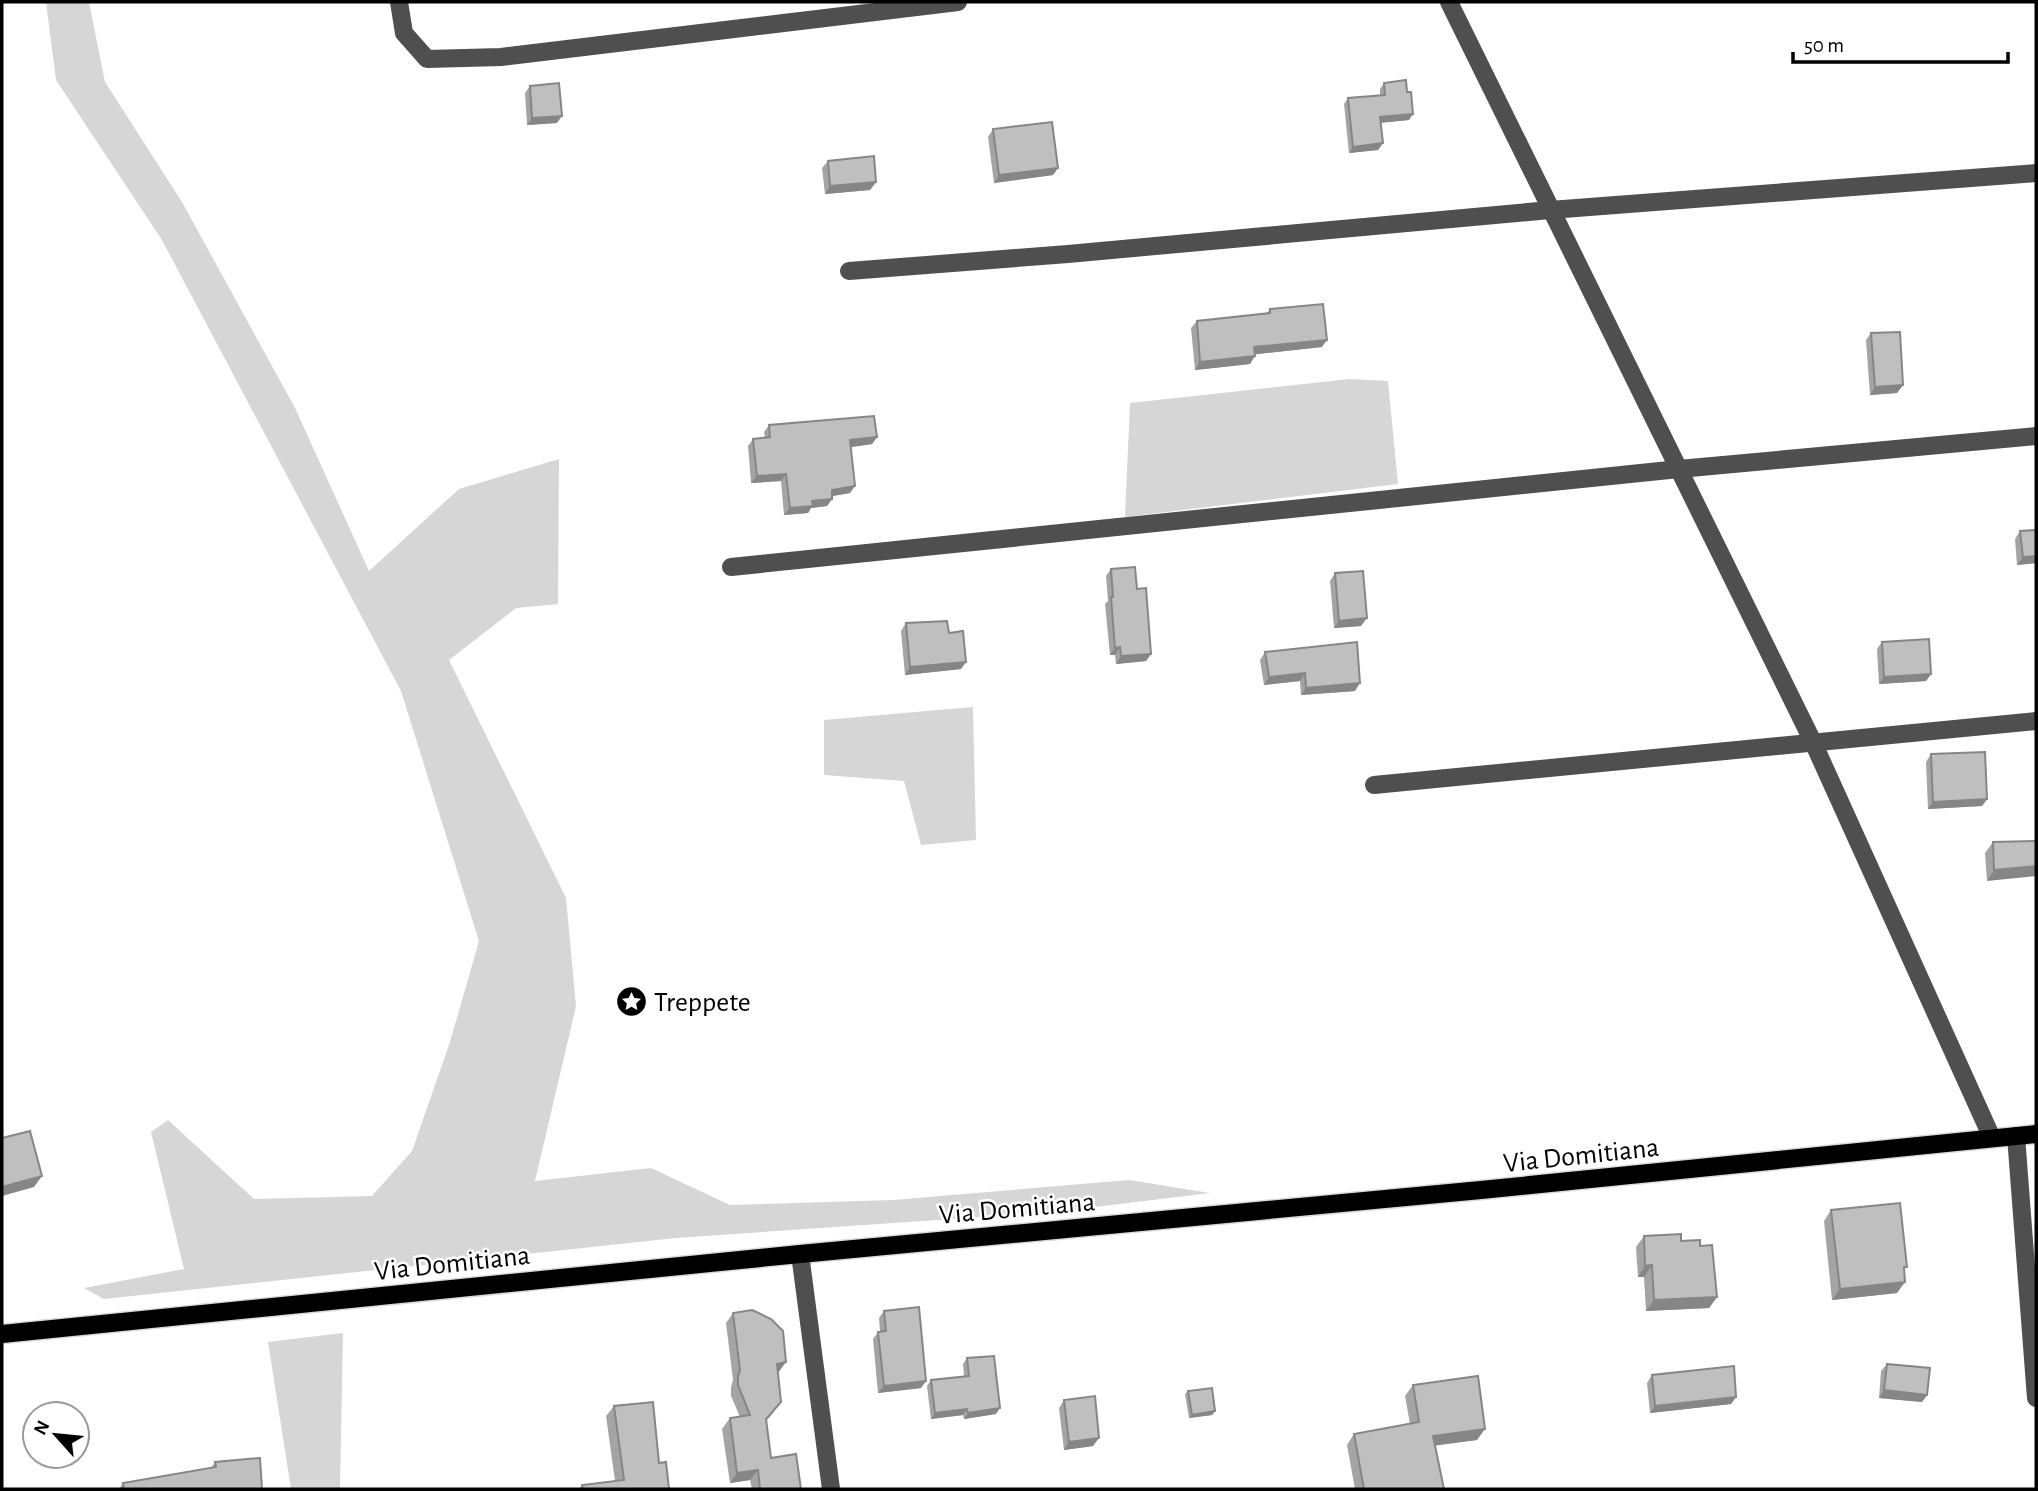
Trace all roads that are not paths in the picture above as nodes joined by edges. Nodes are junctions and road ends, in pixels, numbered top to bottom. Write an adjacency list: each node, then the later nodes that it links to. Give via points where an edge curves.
1 (399, 2): 2 (street, via 404,33 427,59 501,57)
2 (958, 2)
3 (1448, 2): 5 (street)
4 (2036, 173): 5 (street)
5 (1550, 210): 6 (street); 8 (street)
6 (849, 271)
7 (2036, 436): 8 (street)
8 (1679, 470): 9 (street); 11 (street)
9 (730, 567)
10 (2036, 721): 11 (street)
11 (1813, 742): 12 (street); 15 (street)
12 (1374, 785)
13 (2036, 1134): 14 (main road, Via Domitiana)
14 (2016, 1136): 15 (main road, Via Domitiana); 18 (street)
15 (1992, 1138): 16 (main road, Via Domitiana)
16 (800, 1254): 17 (main road, Via Domitiana); 19 (street)
17 (2, 1334)
18 (2036, 1398)
19 (831, 1489)

